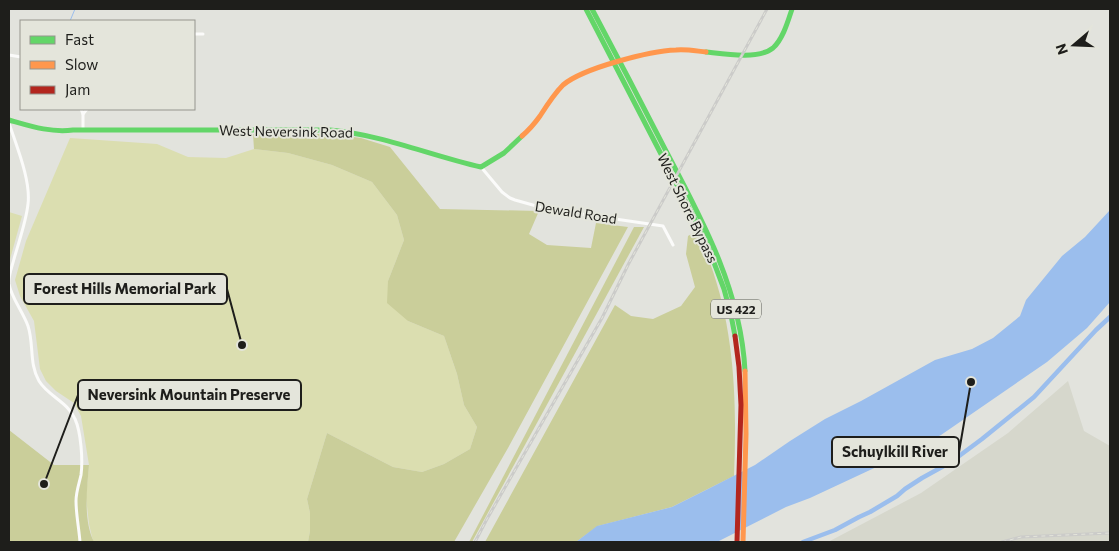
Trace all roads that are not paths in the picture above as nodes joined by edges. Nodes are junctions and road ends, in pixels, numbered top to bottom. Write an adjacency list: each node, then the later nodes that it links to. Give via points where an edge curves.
1 (586, 9): 6 (main road, West Shore Bypass / US 422)
2 (592, 9): 6 (main road, West Shore Bypass / US 422)
3 (792, 9): 13 (main road, via 775,47 763,54 661,52 571,79 522,137)
4 (195, 34): 5 (street)
5 (203, 34)
6 (613, 54): 7 (main road, West Shore Bypass / US 422)
7 (621, 69): 16 (main road, West Shore Bypass / US 422, via 705,239 732,319 741,410); 17 (main road, West Shore Bypass / US 422, via 712,240 735,306 745,369)
8 (81, 110): 10 (street)
9 (86, 110): 10 (street)
10 (83, 114): 12 (street)
11 (9, 121): 12 (main road, West Neversink Road, via 45,130); 15 (street, via 25,172 29,199 9,286 28,327 36,375 44,388 70,409 76,423 82,462 76,499)
12 (83, 131): 13 (main road, West Neversink Road, via 342,130)
13 (481, 167): 14 (street, Dewald Road, via 499,190 510,198 547,209 663,226)
14 (673, 245)
15 (80, 542)
16 (737, 542)
17 (744, 542)

